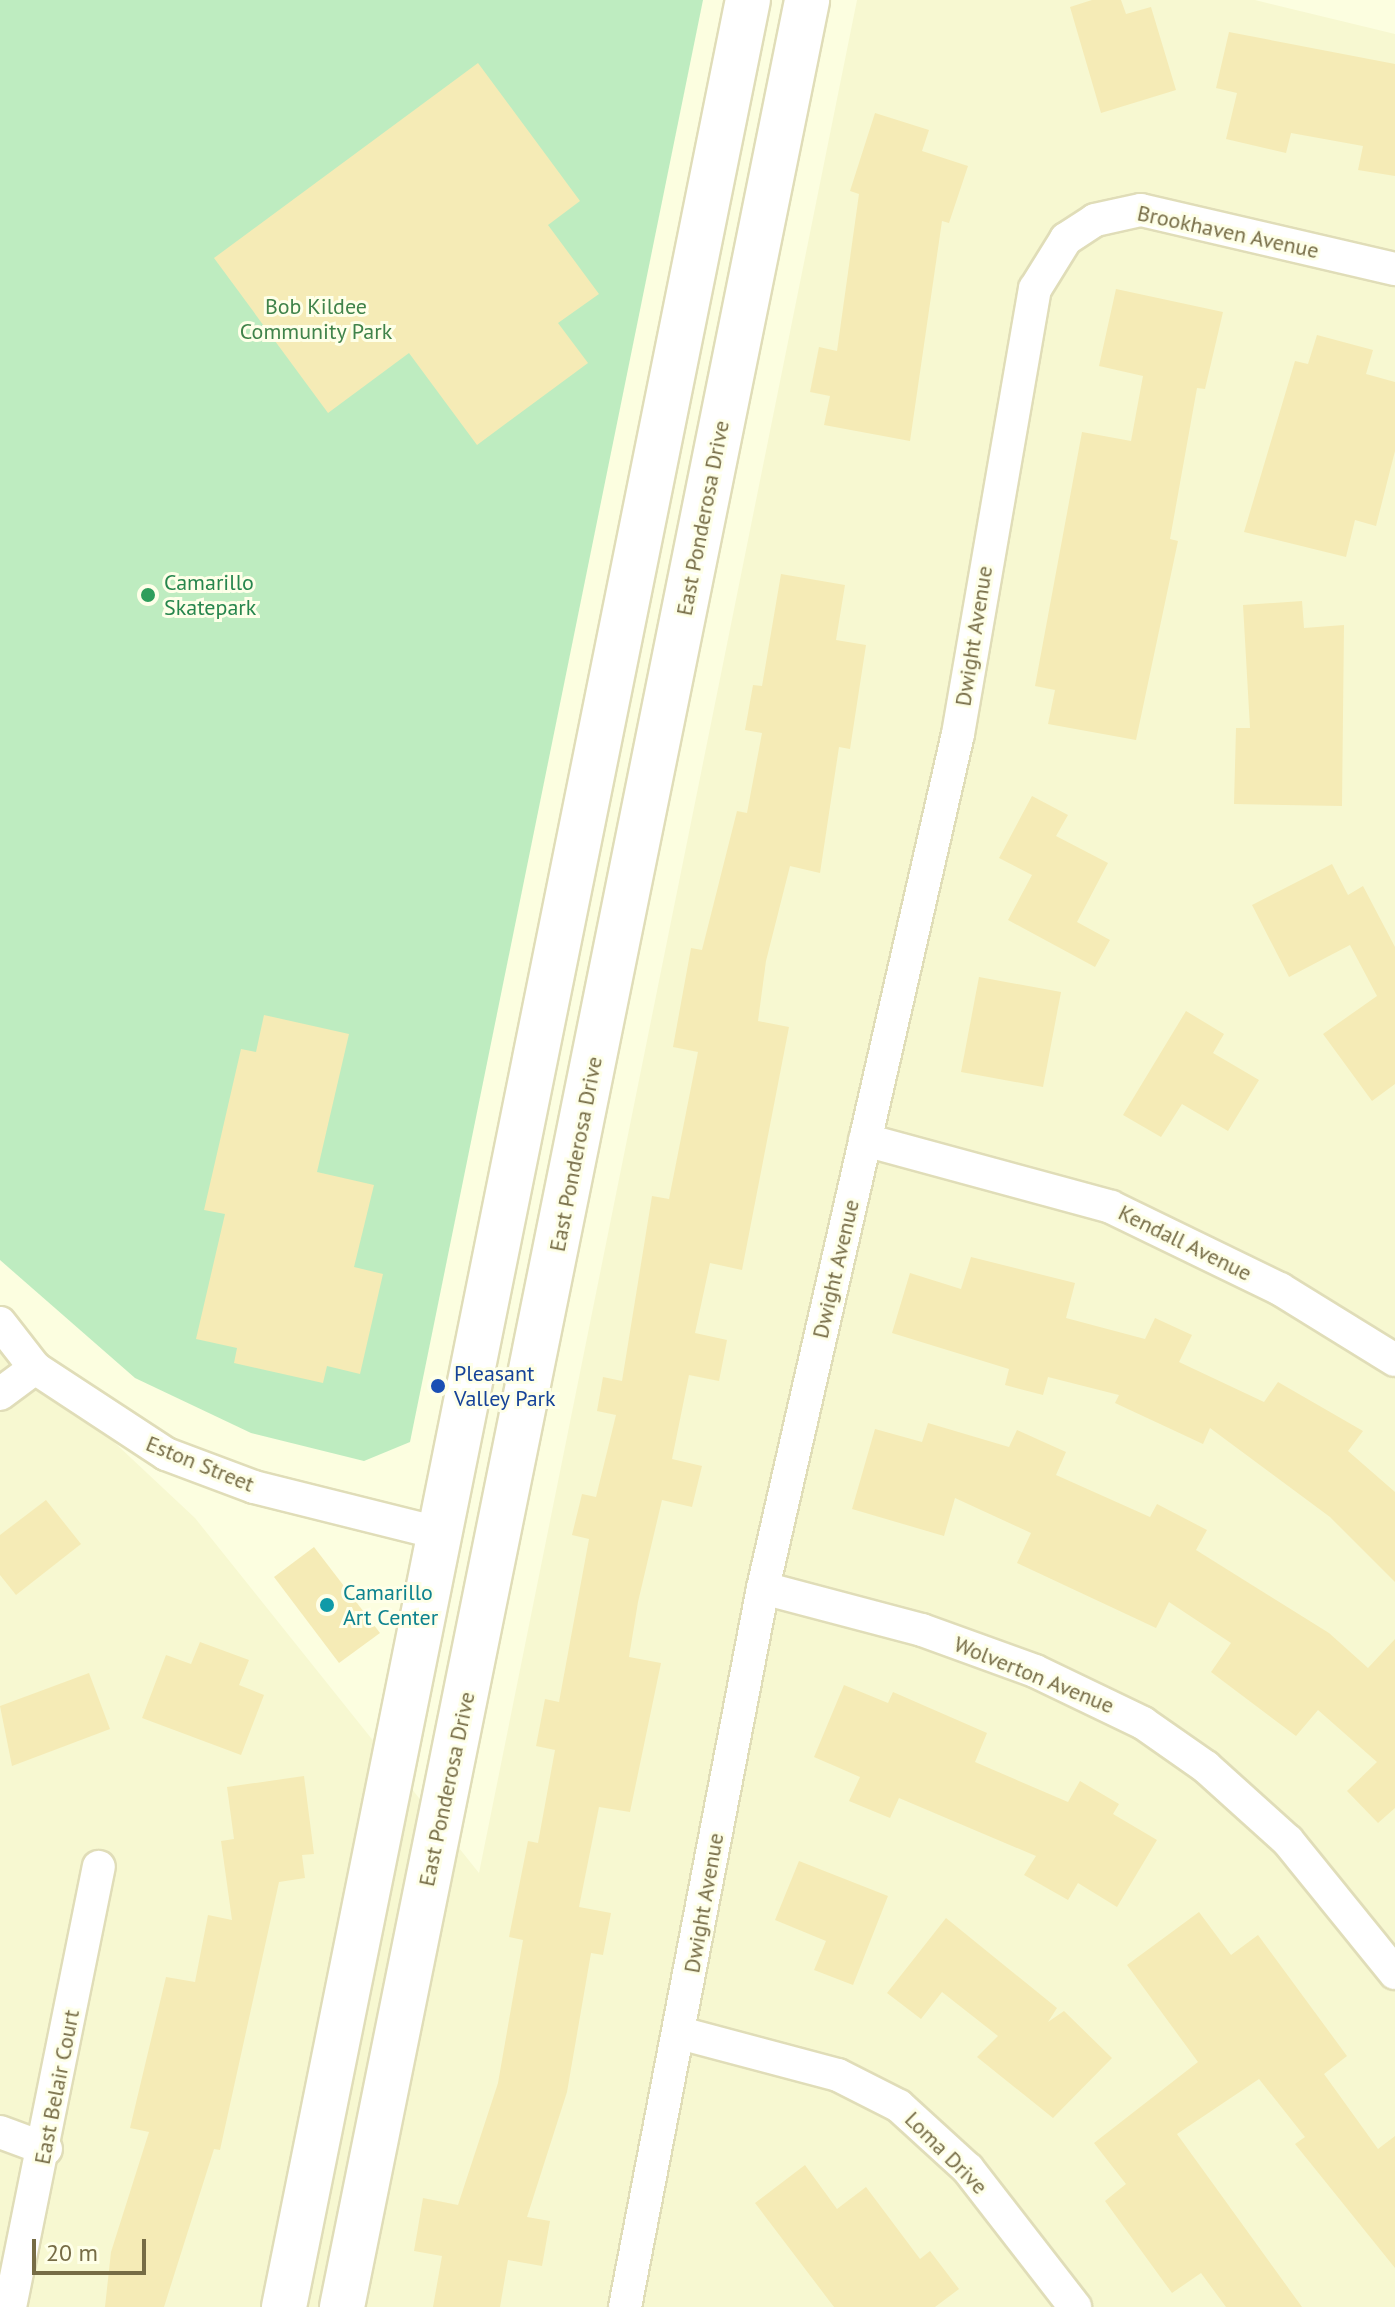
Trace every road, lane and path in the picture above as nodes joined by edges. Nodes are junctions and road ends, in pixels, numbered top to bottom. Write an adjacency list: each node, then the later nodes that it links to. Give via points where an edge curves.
1 (748, 0): 10 (main road)
2 (807, 0): 11 (main road, East Ponderosa Drive)
3 (1066, 239): 4 (street, Brookhaven Avenue, via 1095,220 1141,210); 5 (street, Dwight Avenue, via 1035,289 958,734)
4 (1395, 269)
5 (865, 1140): 7 (street, Kendall Avenue, via 1111,1207 1280,1289); 12 (street, Dwight Avenue)
6 (0, 1323): 8 (street, Eston Street)
7 (1395, 1360)
8 (35, 1368): 9 (street); 10 (street, Eston Street, via 166,1454 254,1487)
9 (0, 1394)
10 (439, 1533): 11 (main road); 19 (main road)
11 (497, 1547): 20 (main road, East Ponderosa Drive)
12 (763, 1588): 14 (street, Wolverton Avenue, via 936,1635 1035,1671 1143,1723 1206,1767 1288,1841); 15 (street, Dwight Avenue)
13 (99, 1867): 17 (street, East Belair Court)
14 (1395, 1973)
15 (680, 2033): 21 (street, Dwight Avenue); 22 (street, Loma Drive, via 838,2075 899,2106 968,2169)
16 (0, 2132): 17 (street)
17 (46, 2149): 18 (street, East Belair Court)
18 (10, 2307)
19 (284, 2307)
20 (342, 2307)
21 (625, 2307)
22 (1075, 2307)

